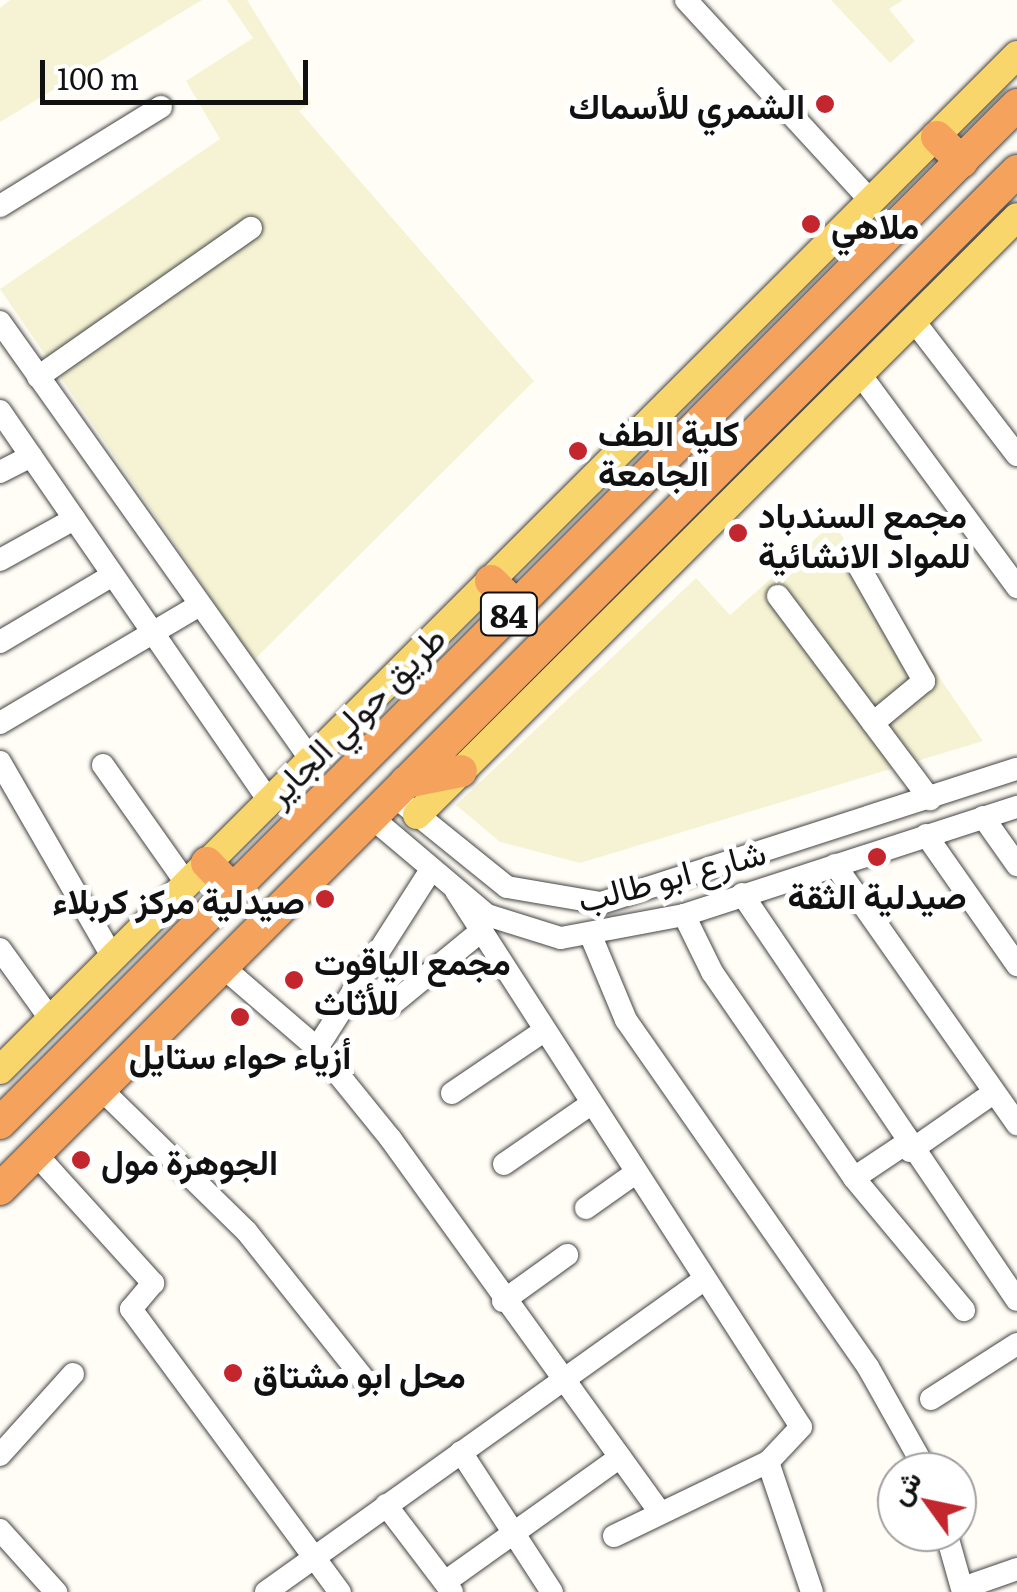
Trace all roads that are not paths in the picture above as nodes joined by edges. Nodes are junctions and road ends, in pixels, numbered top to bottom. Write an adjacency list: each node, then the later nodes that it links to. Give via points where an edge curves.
1 (686, 0): 8 (street)
2 (1017, 55): 5 (main road)
3 (1017, 106): 6 (highway, طريق حولي الجاير / 84)
4 (160, 107): 9 (street)
5 (937, 136): 6 (highway); 8 (main road)
6 (962, 162): 28 (highway, طريق حولي الجاير / 84)
7 (1017, 172): 14 (highway, 84)
8 (872, 202): 24 (main road)
9 (0, 206)
10 (1017, 217): 12 (main road)
11 (250, 228): 15 (street)
12 (914, 320): 14 (main road); 17 (street)
13 (0, 322): 15 (street)
14 (850, 361): 25 (street); 37 (main road); 40 (highway, 84)
15 (38, 377): 27 (street)
16 (0, 411): 18 (street)
17 (1017, 455)
18 (31, 456): 19 (street); 20 (street)
19 (0, 472)
20 (74, 519): 21 (street); 23 (street)
21 (0, 560)
22 (857, 563): 32 (street, via 924,682)
23 (114, 575): 29 (street); 30 (street)
24 (491, 582): 28 (highway); 33 (main road)
25 (1017, 587)
26 (778, 596): 32 (street)
27 (198, 606): 29 (street); 33 (street)
28 (516, 606): 49 (highway, طريق حولي الجاير / 84)
29 (151, 634): 31 (street); 39 (street)
30 (0, 642)
31 (0, 723)
32 (873, 723): 38 (street)
33 (311, 760): 39 (main road)
34 (0, 762): 56 (street)
35 (103, 765): 48 (street)
36 (1017, 769): 38 (street, شارع ابو طالب)
37 (461, 770): 40 (highway)
38 (930, 799): 44 (street, شارع ابو طالب, via 601,903 534,898)
39 (269, 801): 48 (main road)
40 (397, 802): 44 (street, شارع ابو طالب); 47 (street, شارع ابو طالب); 58 (highway, 84)
41 (1017, 807): 42 (street, شارع ابو طالب)
42 (982, 817): 43 (street, شارع ابو طالب); 46 (street)
43 (926, 836): 45 (street, شارع ابو طالب); 57 (street)
44 (442, 837): 47 (street)
45 (836, 864): 51 (street, شارع ابو طالب); 65 (street)
46 (1017, 865)
47 (426, 866): 50 (street, شارع ابو طالب); 62 (street)
48 (197, 874): 49 (highway); 56 (main road)
49 (234, 891): 68 (highway, طريق حولي الجاير / 84)
50 (456, 891): 53 (street); 54 (street, شارع ابو طالب, via 524,932)
51 (742, 894): 52 (street, شارع ابو طالب); 70 (street)
52 (684, 915): 54 (street, شارع ابو طالب); 74 (street, via 712,972)
53 (481, 931): 59 (street); 61 (street)
54 (590, 936): 88 (street, via 626,1020 868,1366)
55 (0, 950): 60 (street)
56 (113, 958): 60 (main road)
57 (1017, 965)
58 (224, 968): 62 (street); 64 (highway, 84)
59 (391, 1005)
60 (51, 1020): 63 (main road)
61 (544, 1031): 66 (street); 67 (street)
62 (317, 1048): 80 (street)
63 (0, 1070)
64 (100, 1089): 71 (highway, 84); 85 (street, via 247,1232)
65 (993, 1092): 69 (street); 70 (street)
66 (452, 1093)
67 (590, 1104): 72 (street); 73 (street)
68 (0, 1123)
69 (1017, 1124)
70 (907, 1148): 74 (street); 79 (street)
71 (35, 1153): 75 (highway, 84); 98 (street, via 153,1283 131,1310)
72 (504, 1164)
73 (634, 1174): 76 (street); 78 (street)
74 (854, 1178): 81 (street)
75 (0, 1189)
76 (586, 1208)
77 (567, 1255): 80 (street)
78 (702, 1282): 84 (street); 91 (street, via 801,1427)
79 (1016, 1298)
80 (503, 1300): 84 (street)
81 (964, 1310)
82 (1017, 1344): 86 (street)
83 (73, 1374): 89 (street)
84 (563, 1380): 87 (street); 90 (street)
85 (367, 1384)
86 (931, 1399)
87 (461, 1452): 92 (street); 95 (street)
88 (916, 1452)
89 (0, 1455)
90 (620, 1457): 93 (street); 95 (street)
91 (768, 1462): 93 (street); 106 (street)
92 (386, 1505): 98 (street); 100 (street)
93 (658, 1510): 96 (street)
94 (0, 1530): 102 (street)
95 (518, 1533): 100 (street); 105 (street)
96 (614, 1536)
97 (952, 1552): 101 (street)
98 (312, 1557): 103 (street); 104 (street)
99 (1017, 1569): 101 (street)
100 (448, 1587)
101 (963, 1590)
102 (56, 1592)
103 (266, 1592)
104 (340, 1592)
105 (552, 1592)
106 (812, 1592)

